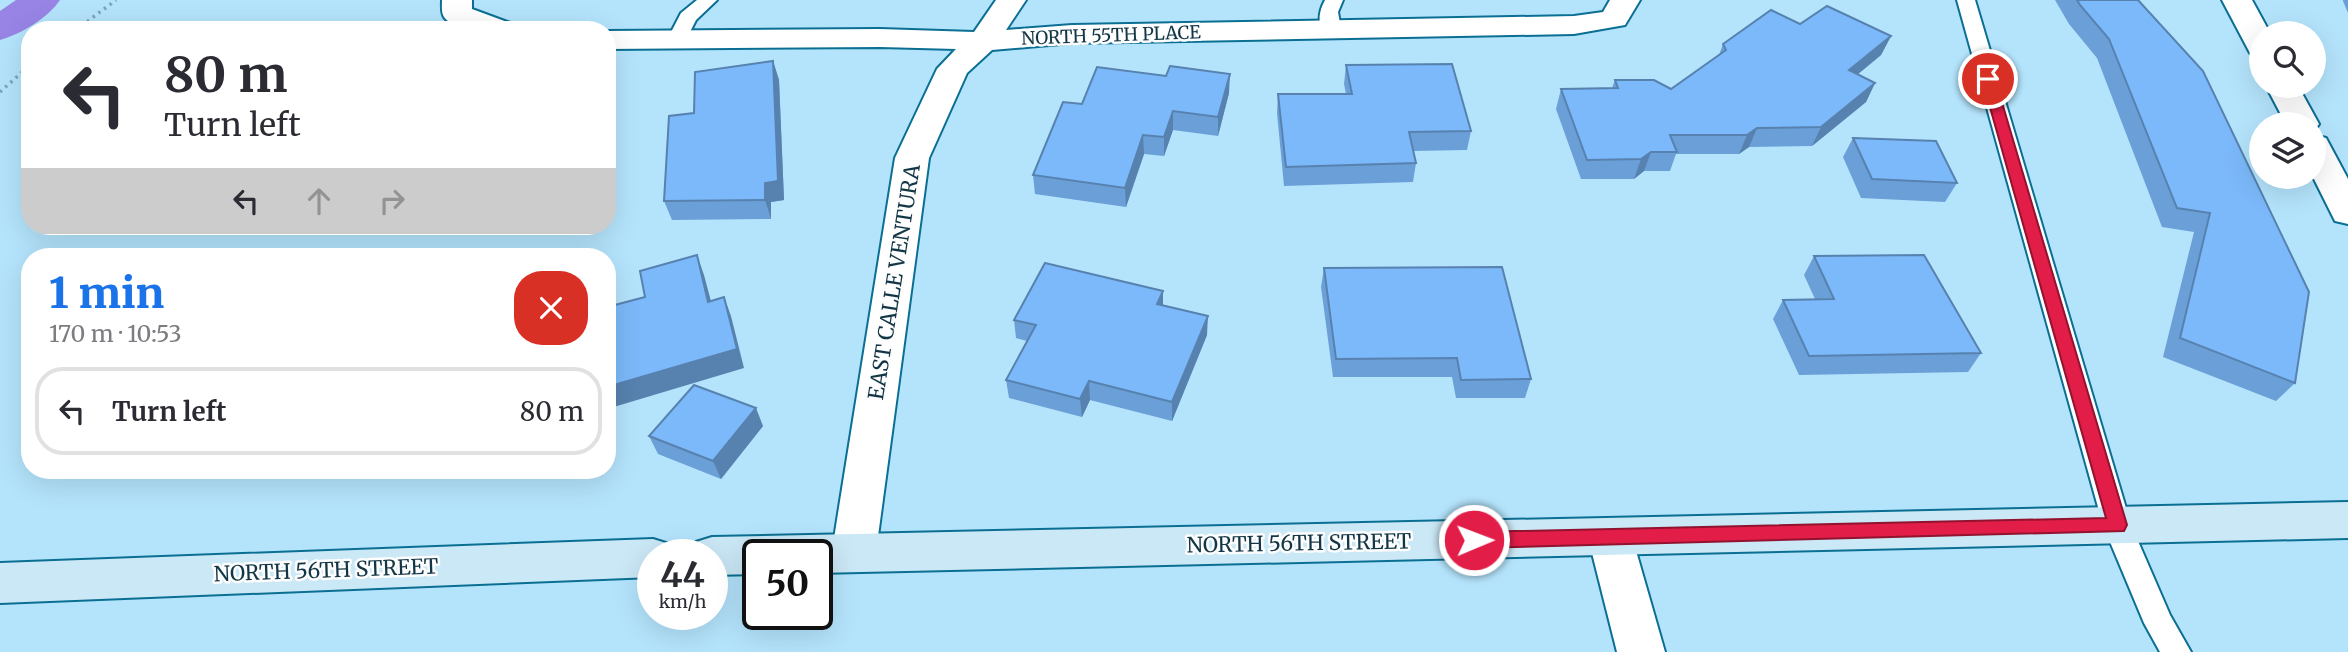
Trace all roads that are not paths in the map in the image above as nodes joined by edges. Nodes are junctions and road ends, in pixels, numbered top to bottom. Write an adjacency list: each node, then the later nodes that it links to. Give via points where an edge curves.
1 (708, 0): 11 (lane, via 688,18)
2 (1011, 0): 12 (street, EAST CALLE VENTURA)
3 (1966, 0): 16 (lane)
4 (2237, 0): 9 (street)
5 (457, 7): 8 (street)
6 (1620, 9): 7 (street, NORTH 55TH PLACE, via 1574,24)
7 (1333, 15): 12 (street, NORTH 55TH PLACE)
8 (484, 21)
9 (2249, 23)
10 (616, 40): 11 (street, NORTH 55TH PLACE)
11 (677, 40): 12 (street, NORTH 55TH PLACE)
12 (983, 41): 18 (street, EAST CALLE VENTURA, via 953,69 912,158)
13 (2326, 169): 14 (street)
14 (2348, 212)
15 (2348, 520): 16 (main road, NORTH 56TH STREET)
16 (2118, 525): 17 (main road, NORTH 56TH STREET); 23 (lane)
17 (1609, 537): 18 (main road, NORTH 56TH STREET); 22 (street)
18 (853, 551): 19 (main road, NORTH 56TH STREET)
19 (728, 555)
20 (637, 559): 21 (main road, NORTH 56TH STREET)
21 (0, 583)
22 (1641, 652)
23 (2176, 652)

